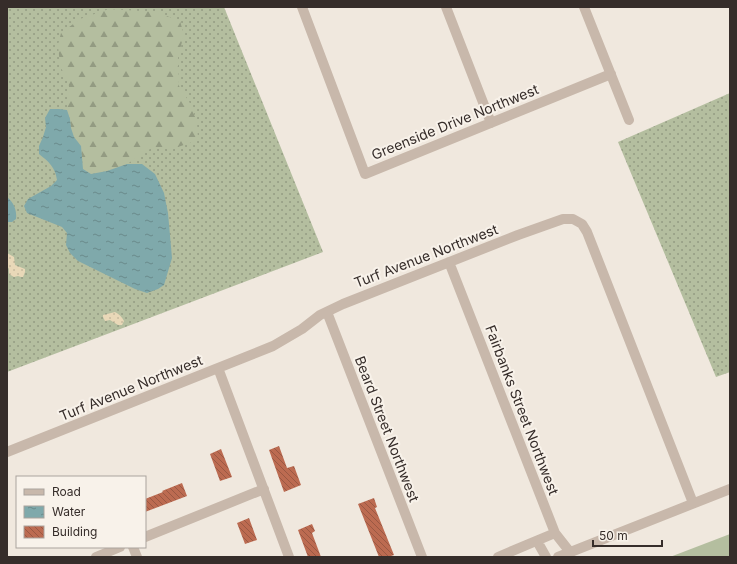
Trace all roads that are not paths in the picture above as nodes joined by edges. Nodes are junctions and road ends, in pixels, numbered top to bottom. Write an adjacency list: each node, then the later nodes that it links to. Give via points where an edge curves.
1 (302, 7): 6 (street, Greenside Drive Northwest, via 365,174)
2 (446, 7): 6 (street)
3 (584, 7): 4 (street)
4 (611, 74): 5 (street); 6 (street, Greenside Drive Northwest)
5 (628, 120)
6 (490, 123)
7 (449, 262): 8 (street, Turf Avenue Northwest); 13 (street, Turf Avenue Northwest, via 563,219 574,219 582,224); 14 (street, Fairbanks Street Northwest)
8 (327, 312): 9 (street, Turf Avenue Northwest, via 273,346); 21 (street, Beard Street Northwest)
9 (218, 368): 10 (street, Turf Avenue Northwest); 12 (street)
10 (7, 452)
11 (730, 488): 13 (street)
12 (264, 489): 15 (street); 20 (street)
13 (692, 503): 18 (street)
14 (555, 533): 16 (street); 18 (street, Fairbanks Street Northwest)
15 (146, 537)
16 (537, 540): 22 (street); 23 (street)
17 (118, 548): 19 (street)
18 (570, 552): 24 (street)
19 (96, 557)
20 (289, 557)
21 (422, 557)
22 (498, 557)
23 (546, 557)
24 (558, 557)

